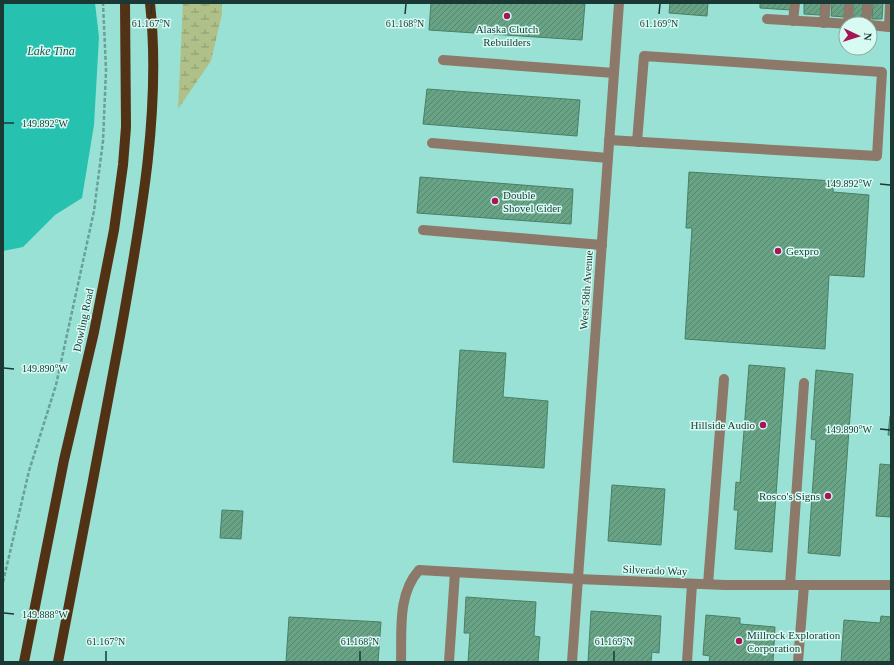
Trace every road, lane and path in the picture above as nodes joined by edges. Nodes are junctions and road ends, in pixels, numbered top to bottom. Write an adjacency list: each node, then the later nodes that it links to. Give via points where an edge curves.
1 (103, 3): 29 (path, via 106,70 104,133 94,211 56,385 29,471)
2 (125, 3): 35 (main road, Dowling Road, via 124,165 94,332 64,460)
3 (150, 3): 36 (main road, via 153,73 151,123 141,210 111,385)
4 (619, 3): 18 (street, West 58th Avenue)
5 (795, 3): 13 (street)
6 (826, 3): 14 (street)
7 (849, 3): 10 (street)
8 (868, 3): 11 (street)
9 (890, 3): 16 (street, via 889,27)
10 (849, 16)
11 (867, 16)
12 (767, 19): 13 (street)
13 (794, 21): 14 (street)
14 (824, 23): 15 (street)
15 (838, 24)
16 (878, 26)
17 (443, 60): 18 (street)
18 (614, 73): 19 (street, West 58th Avenue)
19 (609, 140): 20 (street); 22 (street, West 58th Avenue)
20 (637, 142): 20 (street, via 878,156 882,72 644,56)
21 (432, 143): 22 (street)
22 (608, 158): 24 (street, West 58th Avenue)
23 (423, 230): 24 (street)
24 (602, 245): 28 (street, West 58th Avenue)
25 (724, 379): 31 (street)
26 (804, 382): 32 (street)
27 (456, 572): 28 (street, Silverado Way); 37 (street, Silverado Way, via 419,570 410,580 404,596); 38 (street)
28 (578, 579): 30 (street, Silverado Way); 39 (street, West 58th Avenue)
29 (3, 582)
30 (692, 584): 31 (street, Silverado Way); 40 (street)
31 (708, 584): 32 (street, Silverado Way)
32 (790, 585): 33 (street, Silverado Way)
33 (804, 585): 34 (street, Silverado Way); 41 (street)
34 (891, 585)
35 (24, 662)
36 (58, 662)
37 (401, 662)
38 (449, 662)
39 (572, 662)
40 (686, 662)
41 (798, 662)

